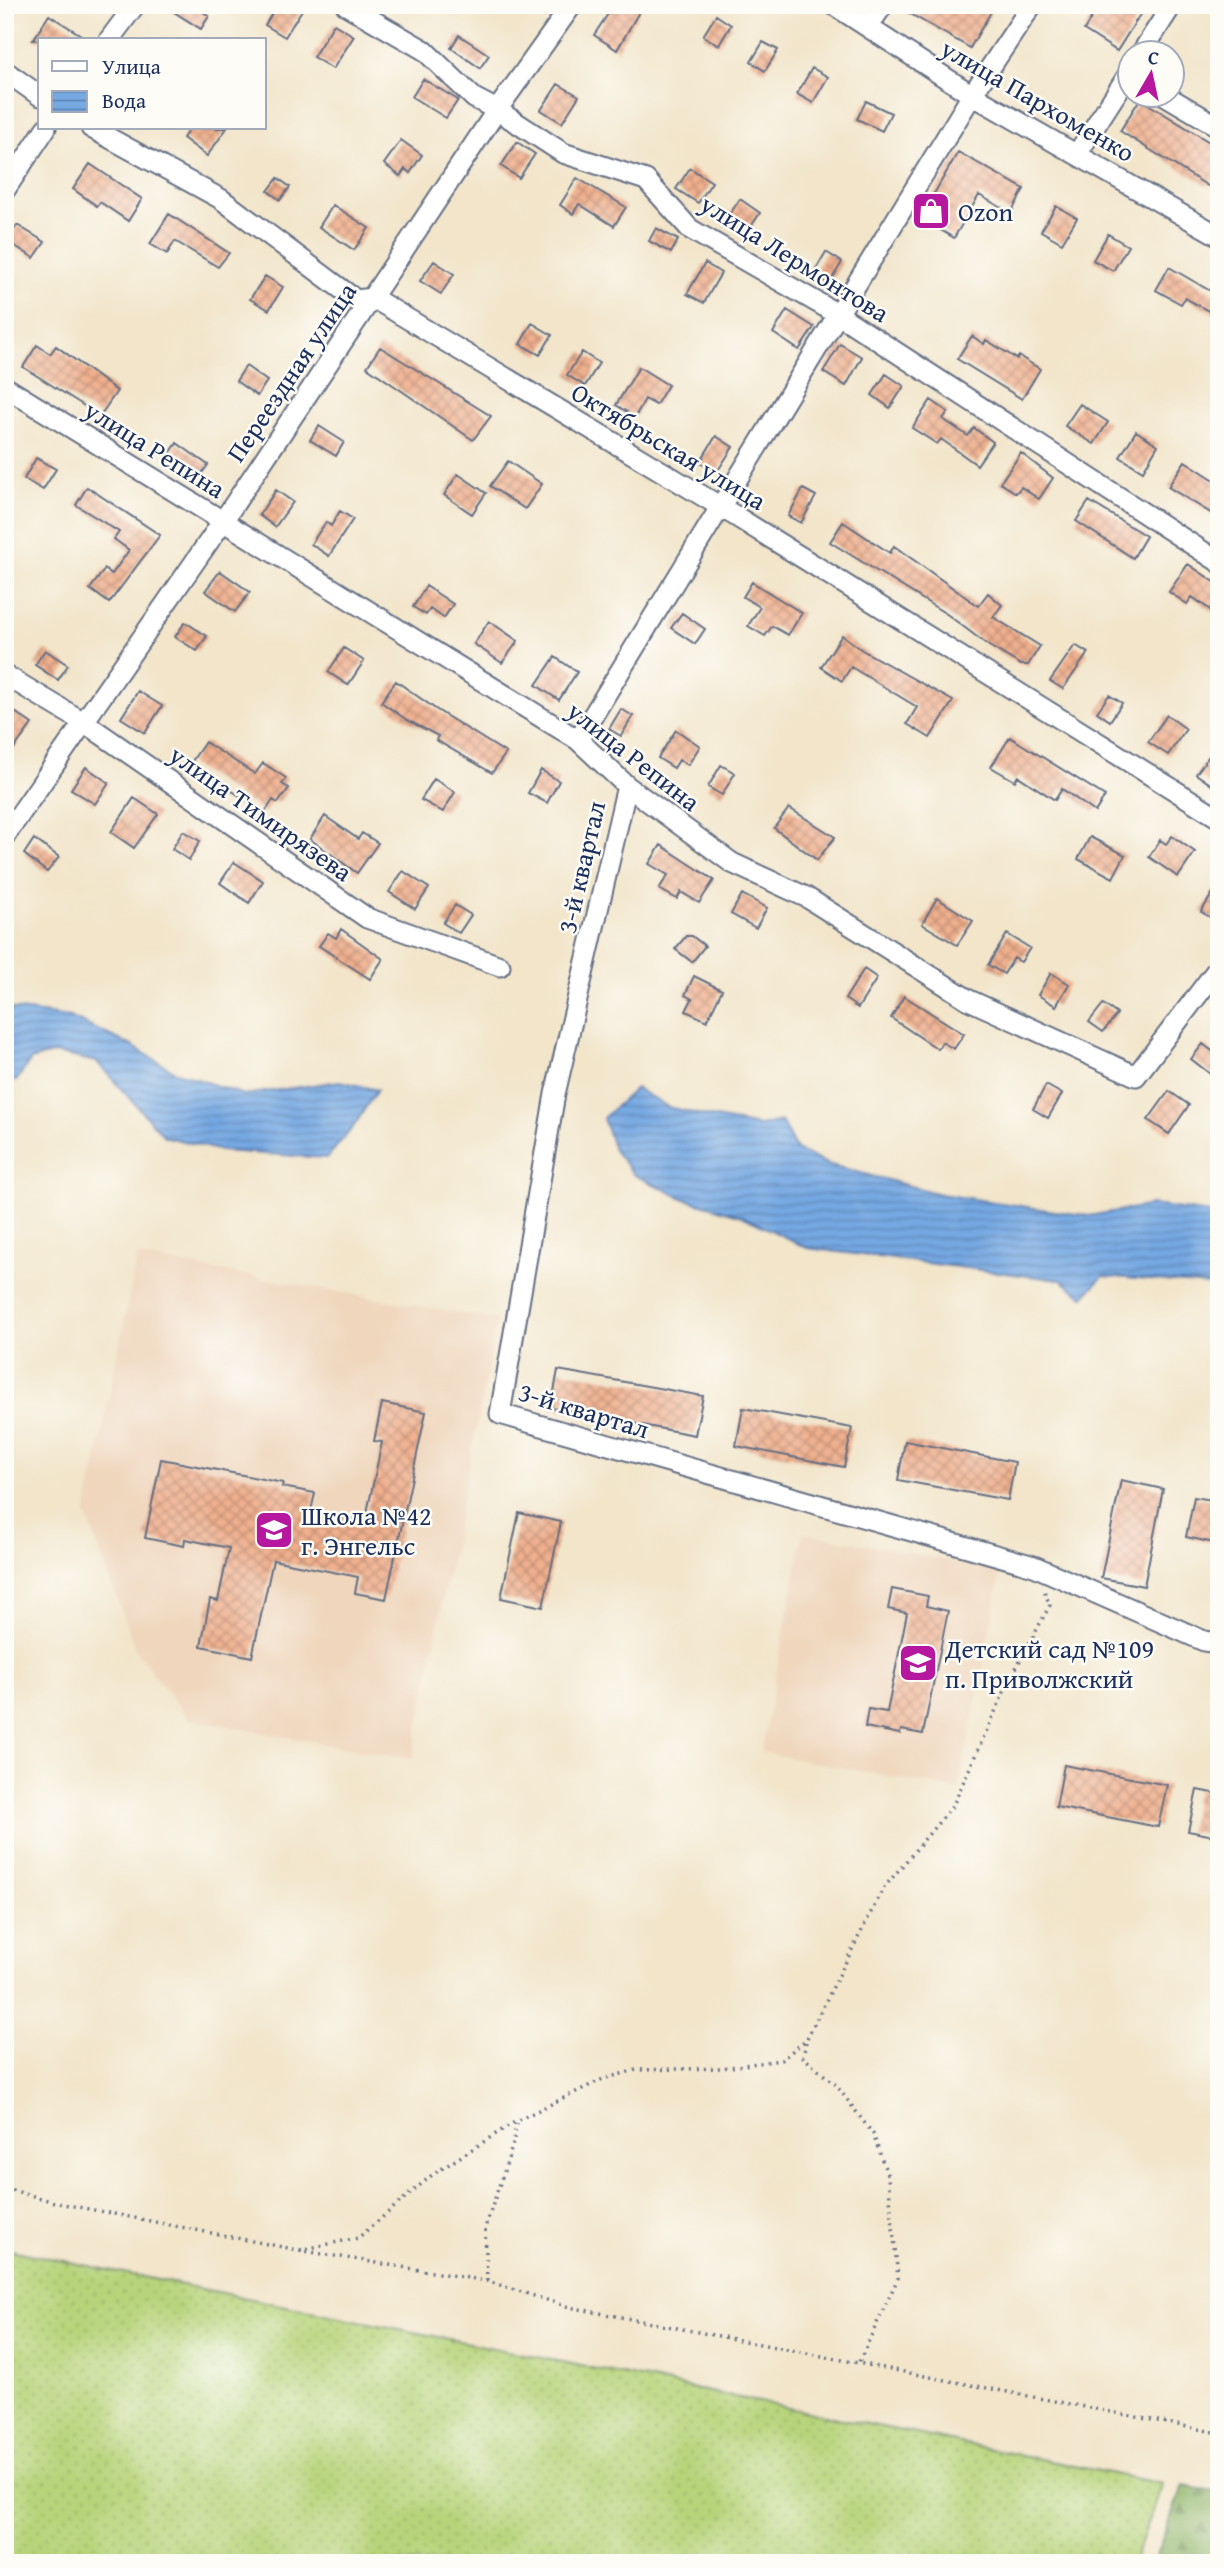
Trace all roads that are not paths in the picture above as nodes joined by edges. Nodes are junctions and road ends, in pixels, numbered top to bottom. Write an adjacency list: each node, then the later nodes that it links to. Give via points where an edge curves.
1 (135, 5): 9 (street)
2 (346, 5): 16 (street, улица Лермонтова, via 424,50 474,98)
3 (572, 5): 16 (street, Переездная улица)
4 (834, 5): 8 (street, улица Пархоменко)
5 (883, 5): 8 (street)
6 (1032, 5): 14 (street)
7 (1172, 5): 10 (street)
8 (868, 27): 14 (street, улица Пархоменко)
9 (110, 38)
10 (1151, 38)
11 (5, 71): 13 (street)
12 (1116, 94): 20 (street)
13 (38, 95)
14 (972, 95): 20 (street, улица Пархоменко); 24 (street)
15 (1186, 108): 17 (street)
16 (497, 110): 23 (street, Переездная улица); 24 (street, улица Лермонтова, via 563,153 646,180 690,229)
17 (1219, 127)
18 (45, 130): 21 (street)
19 (95, 130): 23 (street, Октябрьская улица, via 221,199 356,300)
20 (1077, 154): 22 (street, улица Пархоменко)
21 (5, 190)
22 (1219, 236)
23 (373, 298): 26 (street, Октябрьская улица); 27 (street, Переездная улица)
24 (839, 315): 26 (street); 28 (street, улица Лермонтова)
25 (5, 387): 27 (street, улица Репина)
26 (721, 507): 31 (street); 33 (street, Октябрьская улица)
27 (223, 521): 30 (street, Переездная улица); 31 (street, улица Репина)
28 (1219, 562)
29 (5, 675): 30 (street, улица Тимирязева)
30 (85, 723): 34 (street, Переездная улица); 35 (street, улица Тимирязева, via 367,918)
31 (578, 740): 32 (street, улица Репина)
32 (627, 786): 36 (street, улица Репина, via 732,863 806,897 969,1000 1136,1076); 37 (street, 3-й квартал, via 555,1094 500,1414 1034,1566 1204,1641)
33 (1219, 818)
34 (5, 836)
35 (500, 966)
36 (1219, 967)
37 (1219, 1643)

